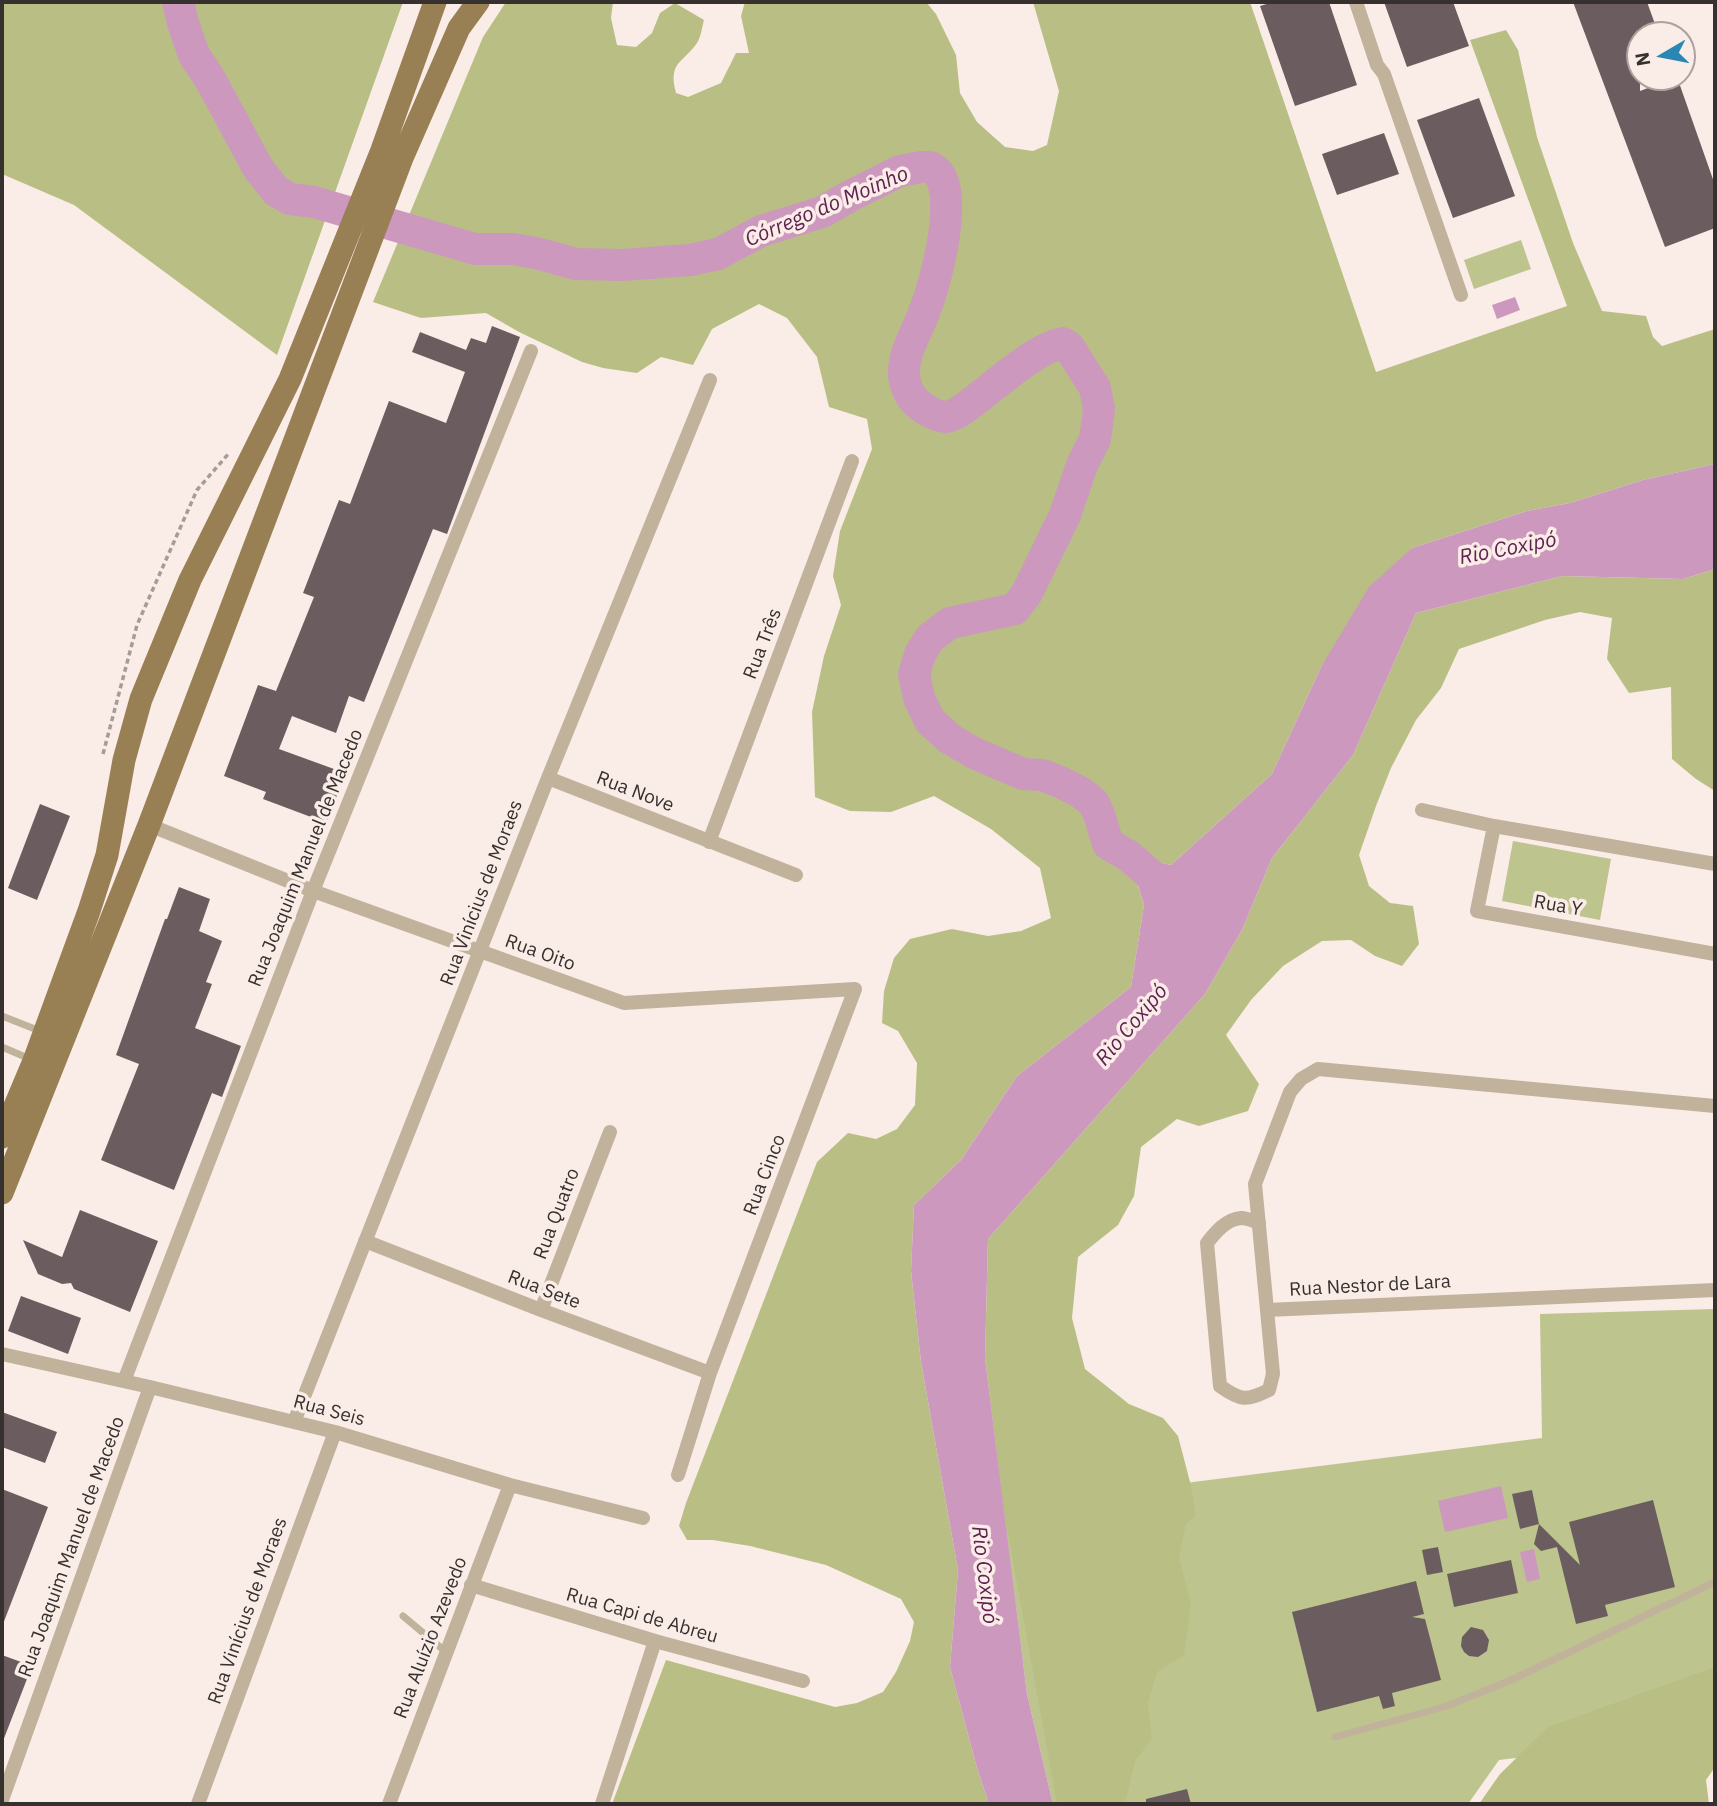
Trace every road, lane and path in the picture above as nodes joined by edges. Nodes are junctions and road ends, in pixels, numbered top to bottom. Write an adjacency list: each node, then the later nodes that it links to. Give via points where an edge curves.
1 (435, 2): 4 (main road)
2 (478, 2): 4 (main road, via 459,28)
3 (1356, 2): 5 (street)
4 (392, 154): 11 (main road, via 345,306); 21 (main road, via 324,291 290,379 190,580 141,699 124,760 107,855)
5 (1461, 295)
6 (531, 351): 16 (street, Rua Joaquim Manuel de Macedo)
7 (710, 380): 9 (street, Rua Vinícius de Moraes)
8 (852, 461): 13 (street, Rua Três)
9 (548, 778): 13 (street, Rua Nove); 17 (street, Rua Vinícius de Moraes)
10 (1422, 810): 12 (street)
11 (149, 825): 16 (street, Rua Oito); 27 (main road)
12 (1494, 826): 14 (street); 18 (street, Rua Y, via 1478,911)
13 (709, 842): 15 (street, Rua Nove)
14 (1715, 864)
15 (796, 875)
16 (313, 891): 17 (street, Rua Oito); 35 (street, Rua Joaquim Manuel de Macedo)
17 (480, 952): 19 (street, Rua Oito, via 624,1003); 29 (street, Rua Vinícius de Moraes)
18 (1715, 954)
19 (855, 989): 34 (street, Rua Cinco)
20 (2, 1016): 21 (lane)
21 (44, 1032): 23 (main road)
22 (2, 1047): 23 (lane)
23 (34, 1061): 26 (main road)
24 (1715, 1106): 28 (street, Rua Nestor de Lara, via 1318,1069 1290,1092 1255,1184)
25 (610, 1132): 31 (street, Rua Quatro)
26 (2, 1138)
27 (2, 1193)
28 (1259, 1223): 32 (street, Rua Nestor de Lara); 32 (street, via 1240,1218 1228,1222 1207,1243 1220,1386 1236,1397 1252,1398 1269,1390 1273,1374)
29 (365, 1241): 31 (street, Rua Sete); 37 (street, Rua Vinícius de Moraes)
30 (1715, 1290): 32 (street, Rua Nestor de Lara)
31 (541, 1310): 34 (street, Rua Sete)
32 (1267, 1310)
33 (2, 1354): 35 (street, Rua Seis)
34 (710, 1373): 39 (street, Rua Cinco)
35 (124, 1381): 36 (street, Rua Seis)
36 (150, 1387): 37 (street, Rua Seis); 49 (street, Rua Joaquim Manuel de Macedo)
37 (294, 1422): 38 (street, Rua Seis)
38 (335, 1432): 40 (street, Rua Seis); 50 (street, Rua Vinícius de Moraes)
39 (678, 1475)
40 (510, 1485): 41 (street, Rua Seis); 43 (street, Rua Aluízio Azevedo)
41 (643, 1518)
42 (1715, 1582): 48 (lane, via 1509,1681 1447,1706)
43 (471, 1585): 45 (street, Rua Capi de Abreu); 46 (street, Rua Aluízio Azevedo)
44 (403, 1616): 46 (lane)
45 (655, 1641): 47 (street, Rua Capi de Abreu); 52 (street)
46 (446, 1652): 51 (street, Rua Aluízio Azevedo)
47 (803, 1681)
48 (1335, 1737)
49 (2, 1800)
50 (198, 1804)
51 (389, 1804)
52 (602, 1804)

